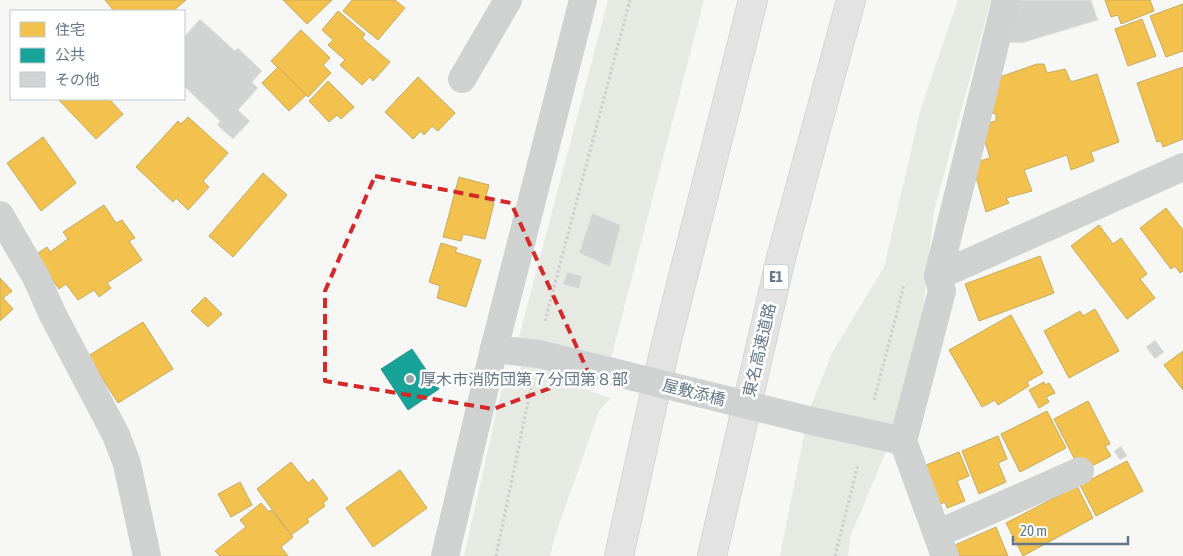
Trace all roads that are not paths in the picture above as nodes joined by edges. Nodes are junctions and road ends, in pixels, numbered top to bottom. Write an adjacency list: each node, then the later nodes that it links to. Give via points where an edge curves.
1 (508, 0): 6 (street, via 471,44)
2 (583, 0): 10 (street)
3 (753, 0): 16 (highway, via 664,352)
4 (851, 0): 17 (highway, 東名高速道路 / E1, via 781,258)
5 (1006, 0): 9 (street)
6 (462, 79)
7 (1183, 167): 9 (street)
8 (0, 215): 14 (street, via 36,277 116,435 127,464)
9 (938, 276): 11 (street, via 942,291)
10 (494, 349): 11 (street, 屋敷添橋, bridge, via 539,354); 15 (street)
11 (903, 441): 13 (street)
12 (1080, 471): 13 (street)
13 (941, 545)
14 (147, 556)
15 (445, 556)
16 (619, 556)
17 (712, 556)

